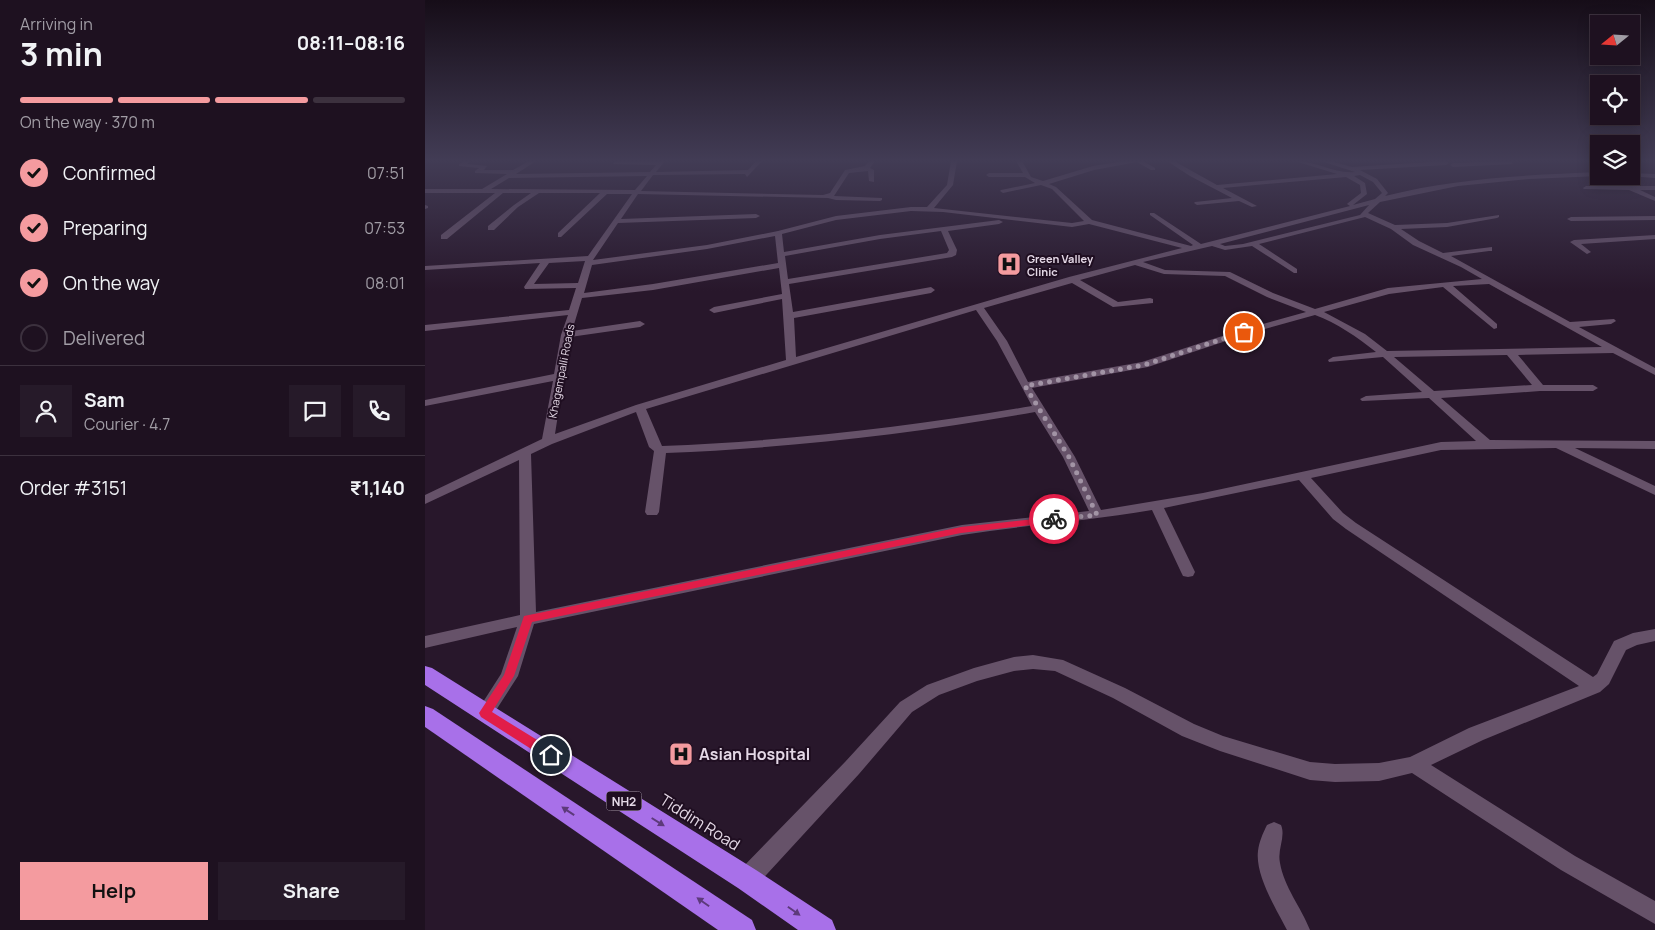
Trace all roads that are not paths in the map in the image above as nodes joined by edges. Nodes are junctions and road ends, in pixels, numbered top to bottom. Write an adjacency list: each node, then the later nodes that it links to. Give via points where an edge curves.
1 (484, 204): 30 (street)
2 (518, 204): 24 (street)
3 (592, 204): 28 (street)
4 (628, 204): 21 (street, Khagempalli Roads)
5 (933, 204): 12 (street)
6 (1071, 204): 22 (street)
7 (1250, 204): 11 (street)
8 (1350, 204): 13 (street)
9 (1364, 204): 13 (street)
10 (1375, 204): 15 (street)
11 (1254, 206)
12 (930, 208): 20 (street); 27 (street, via 842,217)
13 (1351, 209): 25 (street)
14 (1152, 214): 33 (street)
15 (1365, 215): 23 (street); 25 (street)
16 (756, 216): 21 (street)
17 (1497, 216): 23 (street, via 1447,225)
18 (1655, 218): 19 (street)
19 (1571, 219)
20 (1036, 220): 22 (street, via 1072,225); 26 (street, via 985,222)
21 (617, 221): 39 (street, Khagempalli Roads)
22 (1089, 222): 33 (street)
23 (1394, 227): 36 (street, via 1416,243)
24 (491, 228)
25 (1293, 228): 31 (street); 32 (street)
26 (944, 229): 37 (street, via 871,239); 45 (street, via 953,250 949,255)
27 (778, 233): 37 (street); 39 (street)
28 (561, 235)
29 (1655, 236): 35 (street, via 1574,242)
30 (443, 237)
31 (1252, 243): 32 (street, via 1231,248); 42 (street)
32 (1216, 245): 33 (street)
33 (1195, 247): 40 (street)
34 (1489, 249): 36 (street)
35 (1587, 252)
36 (1443, 255): 43 (street)
37 (780, 260): 45 (street); 49 (street, via 639,289)
38 (546, 261): 39 (street); 41 (street); 47 (street, via 527,287)
39 (589, 261): 47 (street, Khagempalli Roads)
40 (1135, 262): 44 (street); 54 (street, via 1164,272 1227,274 1270,295)
41 (425, 268)
42 (1294, 271)
43 (1484, 277): 46 (street); 59 (street)
44 (1072, 279): 51 (street, via 1116,305); 52 (street)
45 (785, 282): 50 (street)
46 (1445, 284): 54 (street, via 1388,291); 60 (street)
47 (581, 285): 49 (street, Khagempalli Roads)
48 (931, 290): 56 (street)
49 (578, 296): 55 (street, Khagempalli Roads)
50 (785, 296): 53 (street); 56 (street)
51 (1150, 301)
52 (978, 306): 67 (street); 70 (street, via 1002,341)
53 (714, 310)
54 (1317, 311): 65 (street, via 1347,326); 70 (street, via 1144,365)
55 (573, 312): 61 (street); 62 (street, Khagempalli Roads)
56 (789, 316): 67 (street)
57 (1611, 321): 59 (street)
58 (640, 324): 62 (street)
59 (1577, 324): 63 (street)
60 (1495, 326)
61 (425, 328)
62 (566, 335): 69 (street, Khagempalli Roads)
63 (1617, 350): 64 (street); 68 (street)
64 (1510, 352): 65 (street); 71 (street)
65 (1385, 354): 66 (street); 73 (street)
66 (1333, 360)
67 (791, 361): 76 (street)
68 (1655, 372)
69 (557, 377): 75 (street); 78 (street, Khagempalli Roads)
70 (1025, 386): 77 (street)
71 (1540, 388): 72 (street); 73 (street)
72 (1593, 388)
73 (1430, 394): 74 (street); 79 (street)
74 (1366, 399)
75 (425, 403)
76 (640, 407): 78 (street); 83 (street, via 655,447)
77 (1038, 408): 83 (street, via 855,436); 91 (street, via 1069,457)
78 (548, 440): 82 (street)
79 (1487, 444): 80 (street); 84 (street, via 1423,448)
80 (1557, 444): 81 (street); 85 (street)
81 (1655, 445)
82 (525, 450): 86 (street); 93 (street)
83 (660, 450): 90 (street)
84 (1302, 476): 89 (street); 97 (street, via 1351,526)
85 (1655, 491)
86 (441, 492): 87 (street); 88 (street)
87 (425, 494)
88 (425, 500)
89 (1156, 505): 91 (street); 92 (street)
90 (652, 512)
91 (1097, 515): 93 (street, via 961,530)
92 (1188, 572)
93 (528, 619): 95 (street); 98 (street, via 509,676)
94 (1655, 635): 97 (street, via 1633,639 1620,646 1603,679)
95 (425, 642)
96 (425, 674): 98 (highway, Tiddim Road / NH2)
97 (1594, 687): 100 (street, via 1469,737)
98 (485, 713): 102 (highway, Tiddim Road / NH2, one-way to 102)
99 (426, 717): 104 (highway, one-way to 99)
100 (1414, 764): 102 (street, via 1379,772 1310,771 1263,758 1188,730 1057,665 1014,664 933,690 906,707); 103 (street, via 1568,863)
101 (1274, 832): 106 (street, via 1269,848 1270,864)
102 (747, 879): 105 (highway, Tiddim Road / NH2, one-way to 105)
103 (1655, 912)
104 (742, 930)
105 (822, 930)
106 (1299, 930)

